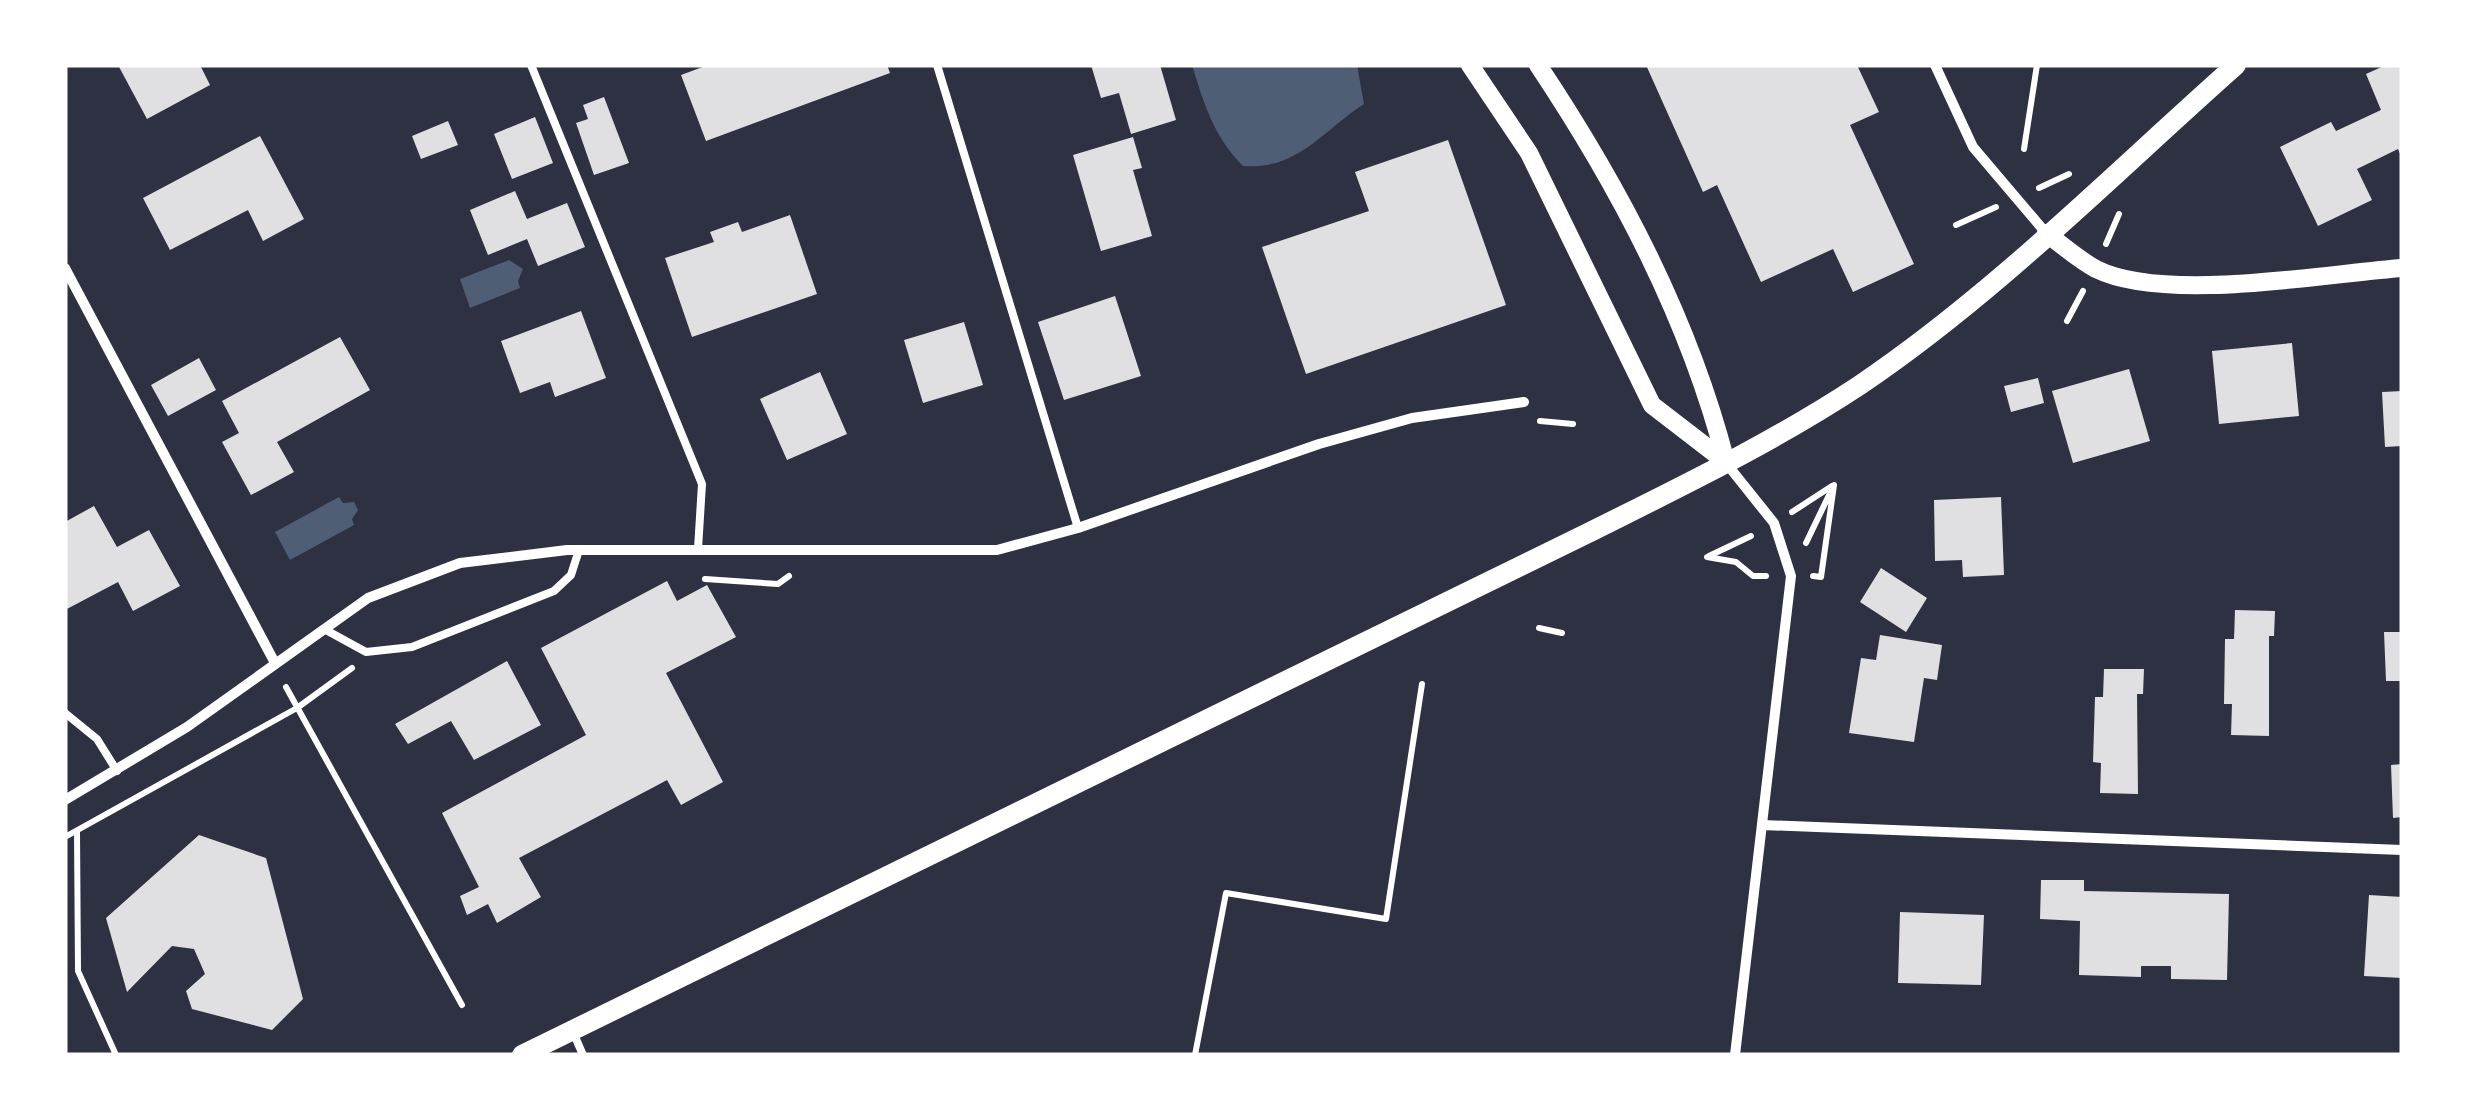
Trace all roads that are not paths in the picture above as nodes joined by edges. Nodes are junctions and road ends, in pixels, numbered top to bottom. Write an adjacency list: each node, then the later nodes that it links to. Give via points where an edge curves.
1 (530, 65): 13 (lane, via 702,484)
2 (937, 65): 12 (lane)
3 (1470, 65): 11 (street, via 1530,154 1652,405)
4 (1538, 65): 11 (street, via 1628,214 1685,331)
5 (1935, 65): 7 (street, via 1973,147)
6 (2236, 65): 7 (main road)
7 (2046, 233): 9 (street, via 2095,268 2143,282 2217,284); 11 (main road, via 1859,385)
8 (65, 268): 16 (street)
9 (2402, 268)
10 (1524, 402): 12 (street, via 1466,407 1356,433)
11 (1726, 462): 20 (street, via 1774,524 1791,576); 22 (main road)
12 (1078, 528): 13 (street, via 997,550)
13 (698, 548): 14 (street)
14 (579, 550): 15 (street, via 460,563 368,598); 15 (lane, via 571,575 554,591 412,648 366,652)
15 (324, 629): 16 (street)
16 (274, 663): 18 (street)
17 (65, 713): 18 (lane, via 97,739)
18 (116, 772): 19 (street)
19 (65, 800)
20 (1763, 824): 21 (street); 25 (street)
21 (2402, 850)
22 (573, 1032): 23 (main road); 24 (lane)
23 (522, 1055)
24 (583, 1055)
25 (1735, 1055)

